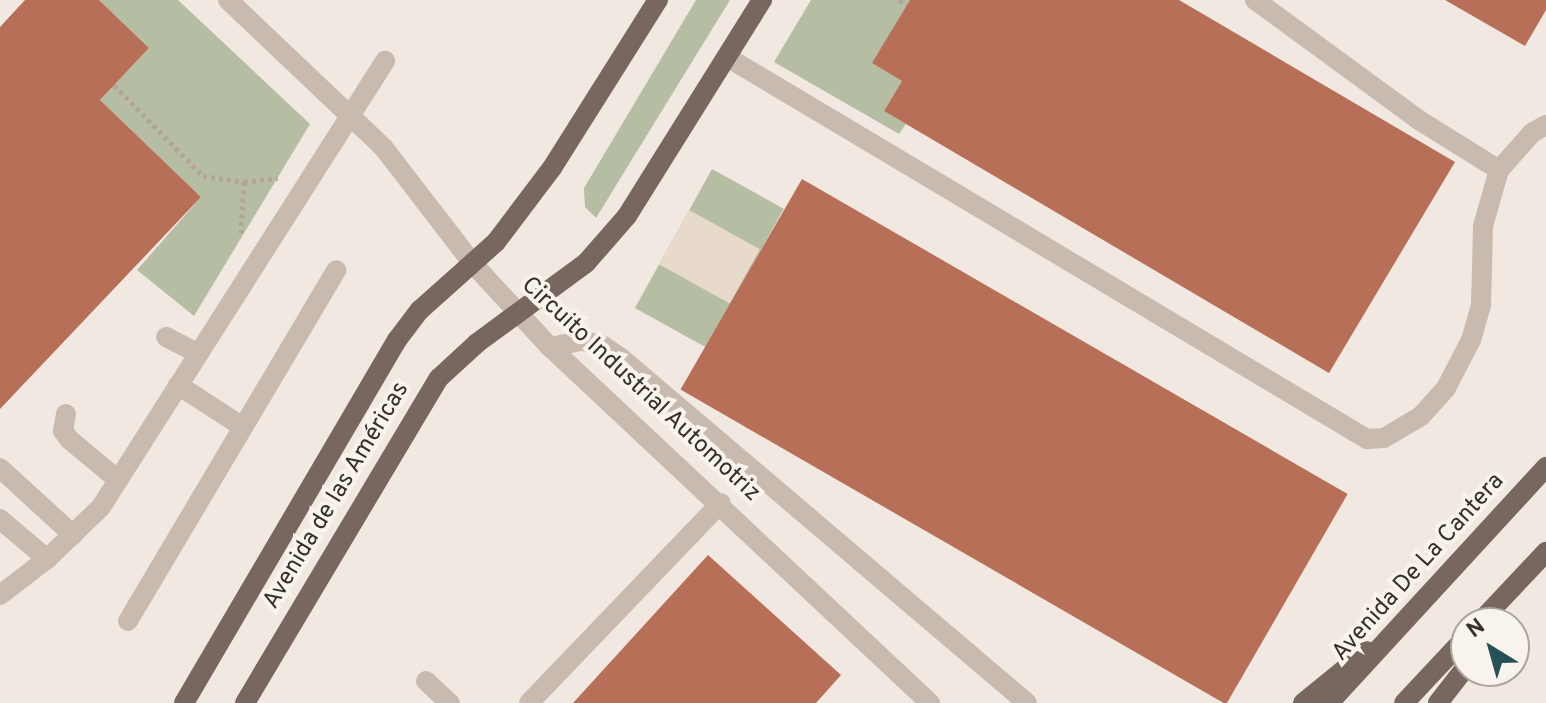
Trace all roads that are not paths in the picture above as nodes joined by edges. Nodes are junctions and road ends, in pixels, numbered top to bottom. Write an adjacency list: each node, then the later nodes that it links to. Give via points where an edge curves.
1 (228, 0): 7 (street, Circuito Industrial Automotriz)
2 (658, 0): 10 (main road, Avenida de las Américas, via 552,168)
3 (762, 0): 5 (main road, Avenida de las Américas)
4 (1255, 0): 9 (street, via 1419,120)
5 (727, 57): 9 (street, via 1367,439 1384,438 1421,416 1446,388 1471,340 1481,305 1483,226); 12 (main road, Avenida de las Américas, via 627,216 586,263)
6 (385, 61): 7 (street)
7 (350, 112): 10 (street, Circuito Industrial Automotriz, via 404,170); 15 (street)
8 (1546, 125): 9 (street)
9 (1499, 170)
10 (474, 265): 12 (street, Circuito Industrial Automotriz); 37 (main road, Avenida de las Américas, via 420,310 397,340)
11 (336, 270): 18 (street)
12 (520, 315): 14 (street, Circuito Industrial Automotriz); 38 (main road, Avenida de las Américas, via 477,343 439,378)
13 (166, 337): 15 (street)
14 (550, 347): 22 (street, Circuito Industrial Automotriz); 41 (street, via 582,341 620,357)
15 (198, 353): 16 (street)
16 (178, 385): 18 (street); 21 (street)
17 (66, 414): 21 (street, via 63,431 70,440)
18 (243, 427): 31 (street)
19 (1546, 467): 32 (main road, Avenida De La Cantera)
20 (0, 468): 24 (street)
21 (118, 480): 24 (street)
22 (721, 503): 36 (street, Circuito Industrial Automotriz); 40 (street)
23 (0, 519): 26 (street)
24 (73, 535): 26 (street)
25 (1546, 552): 28 (main road)
26 (47, 559): 27 (street)
27 (5, 583)
28 (1514, 586): 29 (main road); 30 (main road)
29 (1494, 607)
30 (1503, 607)
31 (128, 621)
32 (1406, 624): 42 (main road); 43 (main road, Avenida De La Cantera)
33 (1450, 654): 44 (main road)
34 (426, 681): 39 (street)
35 (1450, 687): 45 (main road)
36 (920, 699)
37 (184, 703)
38 (245, 703)
39 (450, 703)
40 (529, 703)
41 (1027, 703)
42 (1303, 703)
43 (1329, 703)
44 (1404, 703)
45 (1438, 703)

